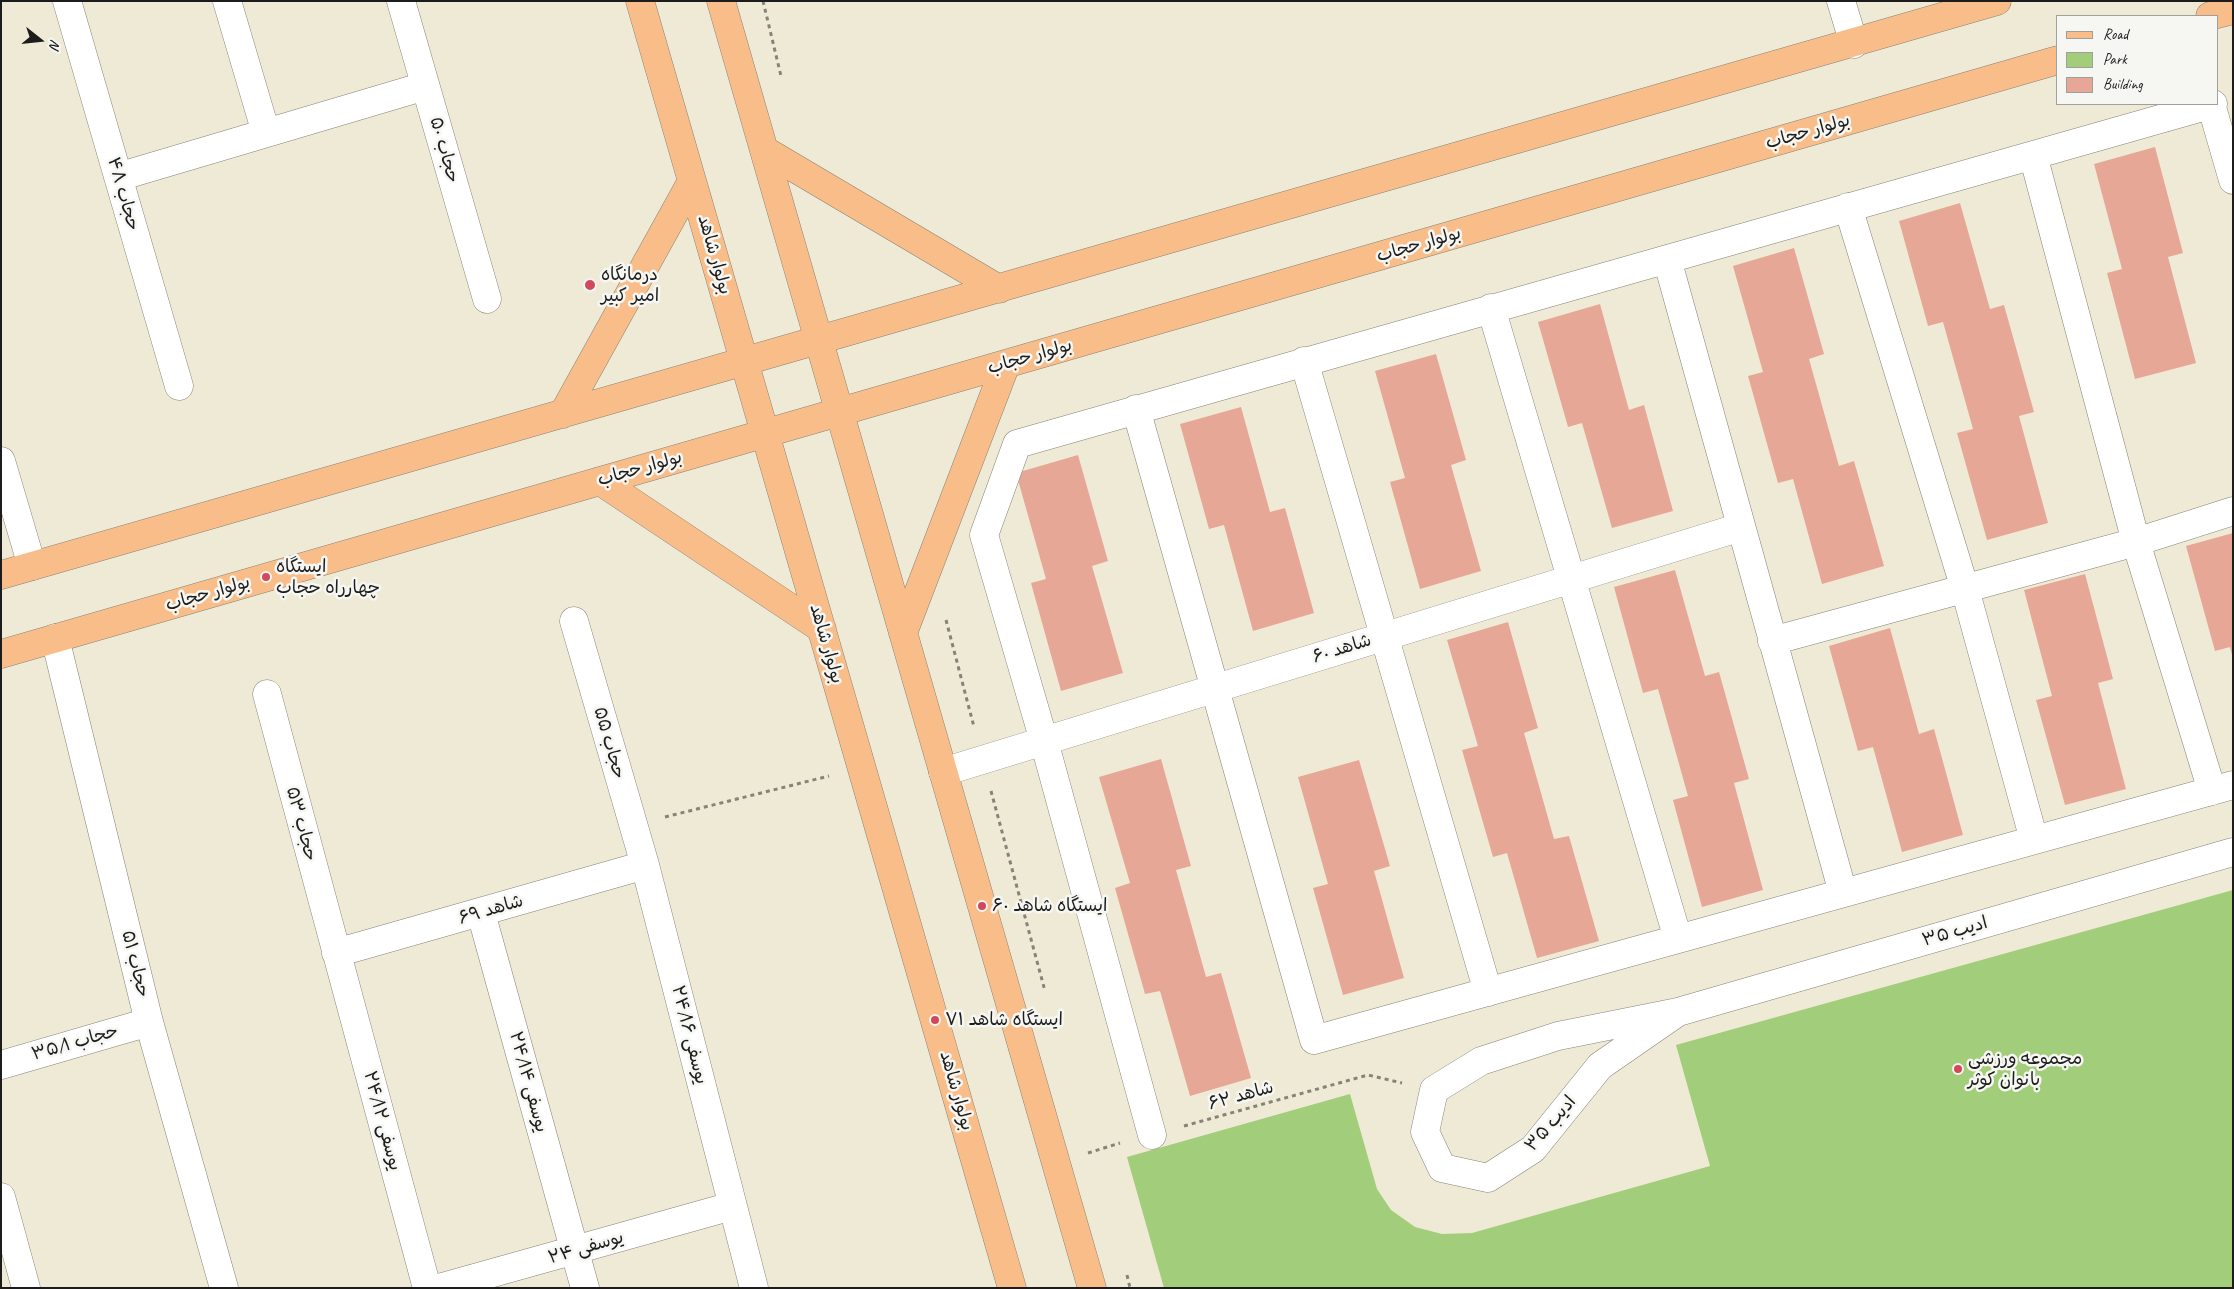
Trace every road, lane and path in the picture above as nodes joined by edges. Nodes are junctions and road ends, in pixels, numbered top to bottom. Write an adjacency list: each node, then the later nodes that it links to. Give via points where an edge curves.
1 (67, 1): 20 (street, حجاب ۴۸)
2 (227, 1): 17 (street)
3 (401, 1): 12 (street, حجاب ۵۰)
4 (640, 1): 22 (main road, بولوار شاهد)
5 (720, 1): 18 (main road)
6 (1841, 1): 10 (street)
7 (1997, 1): 10 (main road)
8 (2233, 10): 9 (main road)
9 (2214, 15)
10 (1854, 44): 25 (main road)
11 (2056, 61): 31 (main road, بولوار حجاب)
12 (425, 86): 17 (street); 26 (street, حجاب ۵۰)
13 (2233, 98): 14 (street)
14 (2219, 102)
15 (2208, 105): 19 (street)
16 (2212, 105): 21 (street)
17 (266, 133): 20 (street)
18 (764, 150): 25 (main road); 28 (main road)
19 (2032, 155): 23 (street); 41 (street)
20 (118, 177): 32 (street, حجاب ۴۸)
21 (2233, 180)
22 (692, 182): 30 (main road, بولوار شاهد); 35 (main road)
23 (1848, 207): 24 (street); 45 (street)
24 (1667, 259): 27 (street); 40 (street)
25 (999, 289): 28 (main road)
26 (487, 299)
27 (1491, 308): 29 (street); 44 (street)
28 (818, 341): 30 (main road); 34 (main road)
29 (1304, 361): 33 (street); 49 (street)
30 (744, 362): 35 (main road); 36 (main road, بولوار شاهد)
31 (1006, 364): 34 (main road, بولوار حجاب); 48 (main road)
32 (179, 386)
33 (1136, 409): 53 (street); 55 (street, via 1017,444 984,534)
34 (839, 412): 36 (main road, بولوار حجاب); 48 (main road)
35 (563, 414): 42 (main road)
36 (765, 433): 38 (main road, بولوار حجاب); 47 (main road, بولوار شاهد)
37 (1, 461): 42 (street)
38 (600, 481): 47 (main road); 50 (main road, بولوار حجاب)
39 (2233, 512): 41 (street)
40 (1741, 527): 44 (street, شاهد ۶۰); 51 (street)
41 (2136, 542): 45 (street); 58 (street)
42 (32, 566): 43 (main road)
43 (1, 575)
44 (1571, 579): 49 (street, شاهد ۶۰); 65 (street)
45 (1965, 589): 51 (street); 60 (street)
46 (574, 621): 59 (street, حجاب ۵۵)
47 (822, 629): 56 (main road, بولوار شاهد)
48 (903, 633): 57 (main road)
49 (1384, 636): 53 (street, شاهد ۶۰); 67 (street)
50 (55, 638): 52 (main road, بولوار حجاب); 69 (street, حجاب ۵۱)
51 (1772, 641): 63 (street)
52 (1, 654)
53 (1214, 689): 55 (street, شاهد ۶۰); 67 (street, via 1314,1040)
54 (266, 694): 66 (street, حجاب ۵۳)
55 (1044, 741): 57 (street, شاهد ۶۰); 72 (street)
56 (862, 768): 59 (path); 83 (main road, بولوار شاهد)
57 (943, 772): 73 (main road)
58 (2222, 788): 60 (street)
59 (633, 825): 62 (street, حجاب ۵۵)
60 (2034, 840): 63 (street)
61 (2233, 852): 68 (street, ادیب ۳۵)
62 (645, 865): 64 (street, شاهد ۶۹); 75 (street, یوسفی ۲۴/۱۶)
63 (1843, 893): 65 (street)
64 (481, 913): 66 (street, شاهد ۶۹); 76 (street, یوسفی ۲۴/۱۴)
65 (1678, 939): 67 (street)
66 (336, 953): 79 (street, یوسفی ۲۴/۱۲)
67 (1488, 992)
68 (1678, 1012): 71 (street, ادیب ۳۵, via 1558,1036 1481,1061); 71 (street, ادیب ۳۵, via 1600,1066 1533,1150 1488,1178 1442,1168 1425,1132)
69 (149, 1022): 70 (street, حجاب ۳۵/۱); 78 (street, حجاب ۵۱)
70 (1, 1065)
71 (1434, 1090): 72 (path, شاهد ۶۲, via 1368,1074)
72 (1152, 1134): 73 (path, شاهد ۶۲)
73 (1056, 1162): 84 (main road)
74 (1, 1197): 77 (street)
75 (732, 1206): 76 (street, یوسفی ۲۴); 82 (street, یوسفی ۲۴/۱۶)
76 (575, 1252): 80 (street, یوسفی ۲۴); 81 (street, یوسفی ۲۴/۱۴)
77 (26, 1288)
78 (224, 1288)
79 (427, 1288)
80 (439, 1288)
81 (585, 1288)
82 (754, 1288)
83 (1012, 1288)
84 (1092, 1288)

